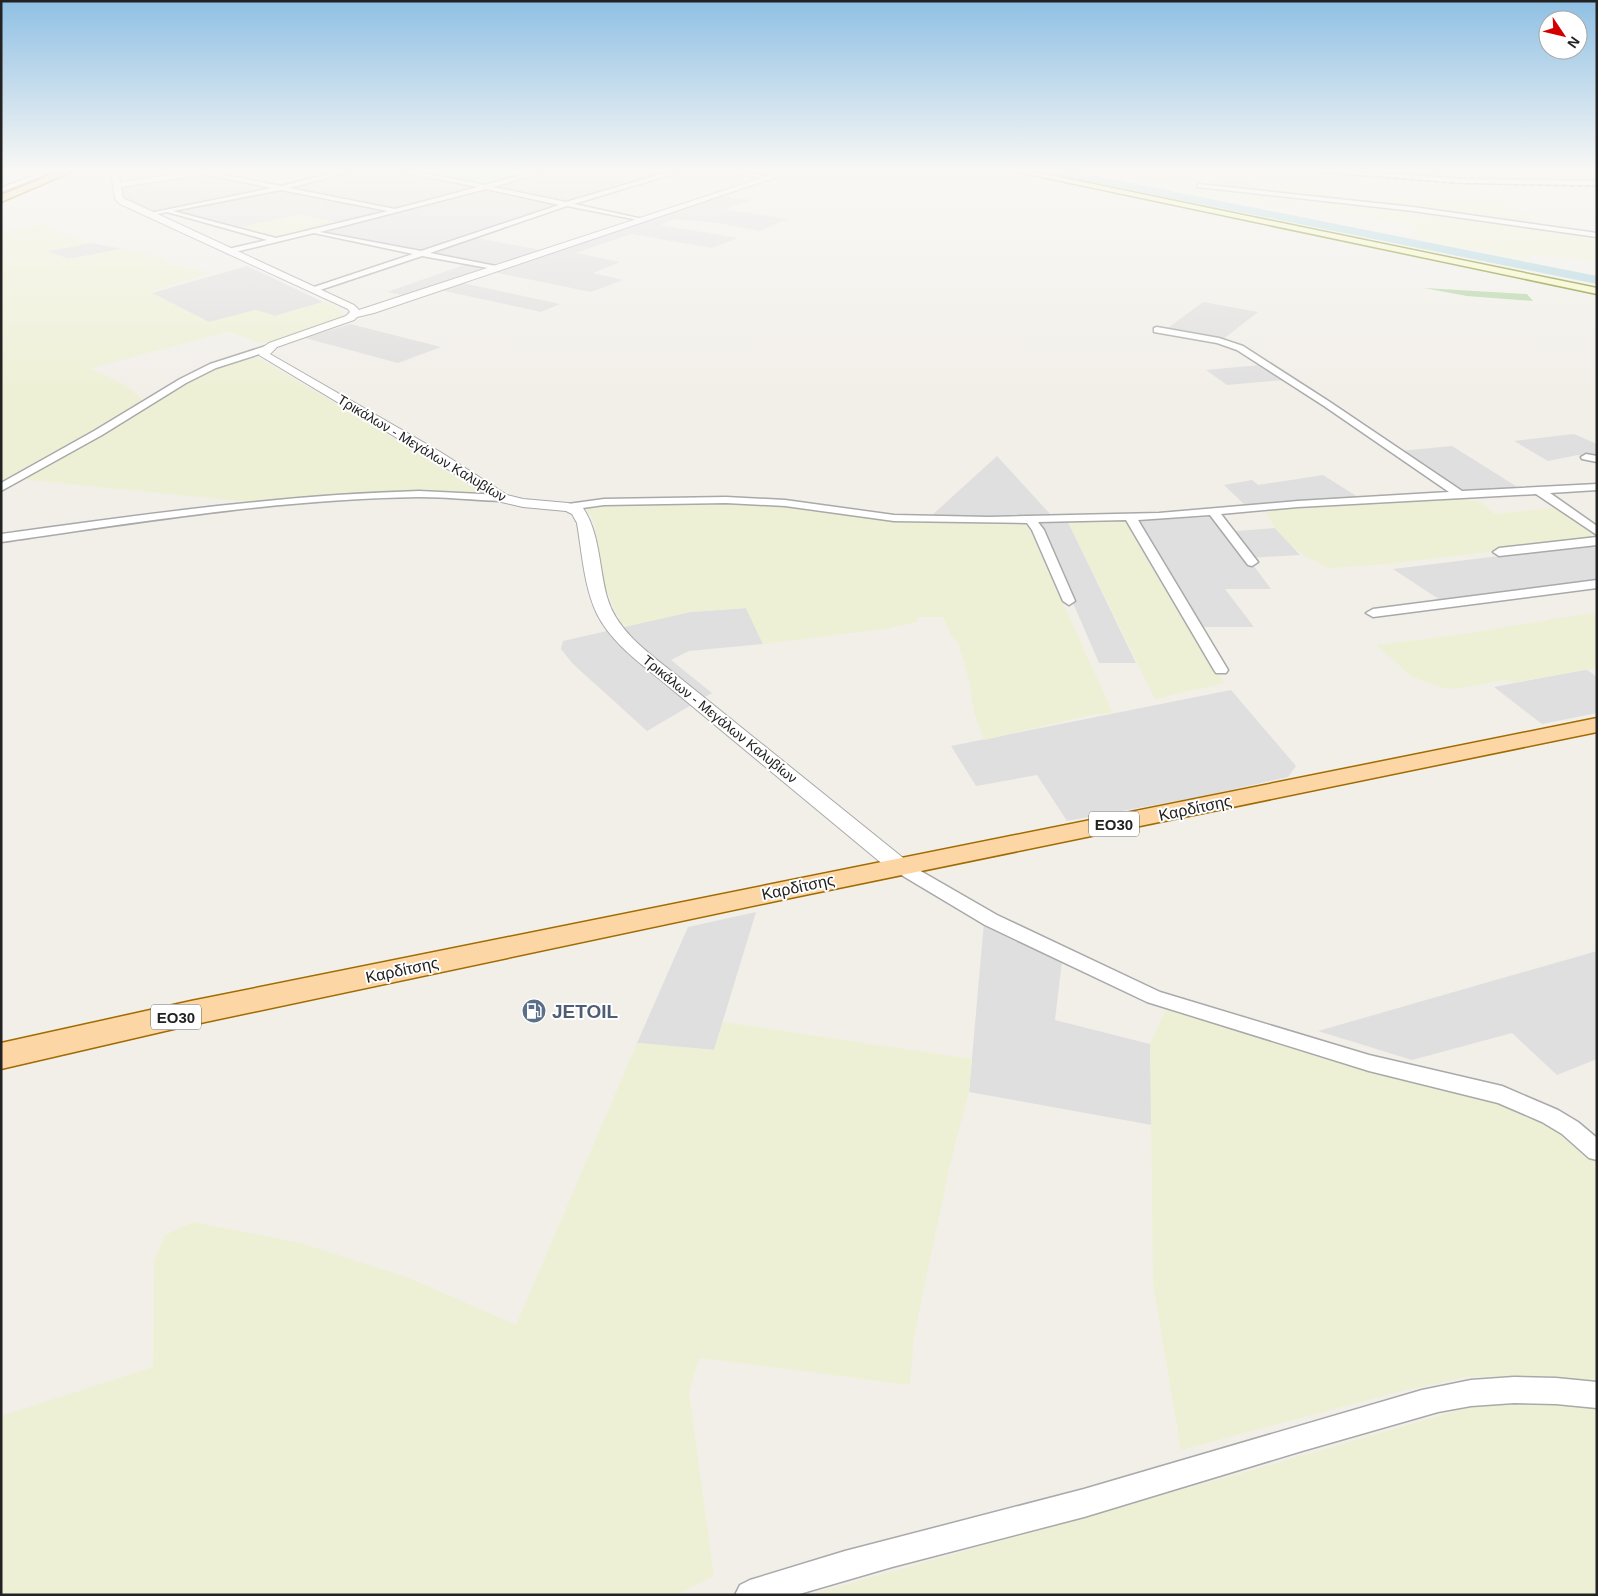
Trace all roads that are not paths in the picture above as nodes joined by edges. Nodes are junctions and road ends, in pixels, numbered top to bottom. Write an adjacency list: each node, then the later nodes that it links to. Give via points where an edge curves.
1 (221, 246): 7 (street)
2 (250, 246): 7 (street)
3 (384, 246): 8 (street)
4 (444, 246): 8 (street)
5 (561, 246): 9 (street)
6 (1382, 246): 11 (main road)
7 (231, 251): 10 (street)
8 (422, 254): 9 (street); 10 (street)
9 (496, 268): 12 (street)
10 (314, 290): 12 (street, via 351,307)
11 (1597, 291)
12 (354, 314): 14 (street, via 332,326)
13 (1157, 330): 18 (street, via 1220,341 1240,348)
14 (268, 348): 16 (street, via 182,381); 19 (street, Τρικάλων - Μεγάλων Καλυβίων, via 264,353 269,359 370,416)
15 (1597, 486): 17 (street)
16 (1, 488)
17 (1538, 490): 18 (street); 24 (street)
18 (1459, 494): 21 (street)
19 (502, 498): 20 (street, Τρικάλων - Μεγάλων Καλυβίων); 25 (street, via 420,494 338,498 180,512)
20 (568, 507): 23 (street, via 604,502 726,500 784,503 910,520); 34 (street, Τρικάλων - Μεγάλων Καλυβίων, via 583,518 599,598 624,638)
21 (1214, 512): 22 (street); 28 (street)
22 (1130, 517): 23 (street); 32 (street)
23 (1030, 519): 30 (street)
24 (1597, 532)
25 (1, 538)
26 (1597, 541): 27 (street)
27 (1499, 552)
28 (1252, 562)
29 (1597, 584): 31 (street)
30 (1069, 601)
31 (1373, 613)
32 (1221, 670)
33 (1597, 725): 34 (main road, Καρδίτσης / ΕΟ30)
34 (899, 866): 35 (main road, Καρδίτσης / ΕΟ30, via 191,1013); 36 (street, via 991,920 1154,997 1369,1062 1502,1095 1570,1128)
35 (1, 1056)
36 (1597, 1152)
37 (1597, 1395): 38 (street, via 1531,1390 1486,1391 1418,1404 1132,1489 857,1561)
38 (750, 1595)

